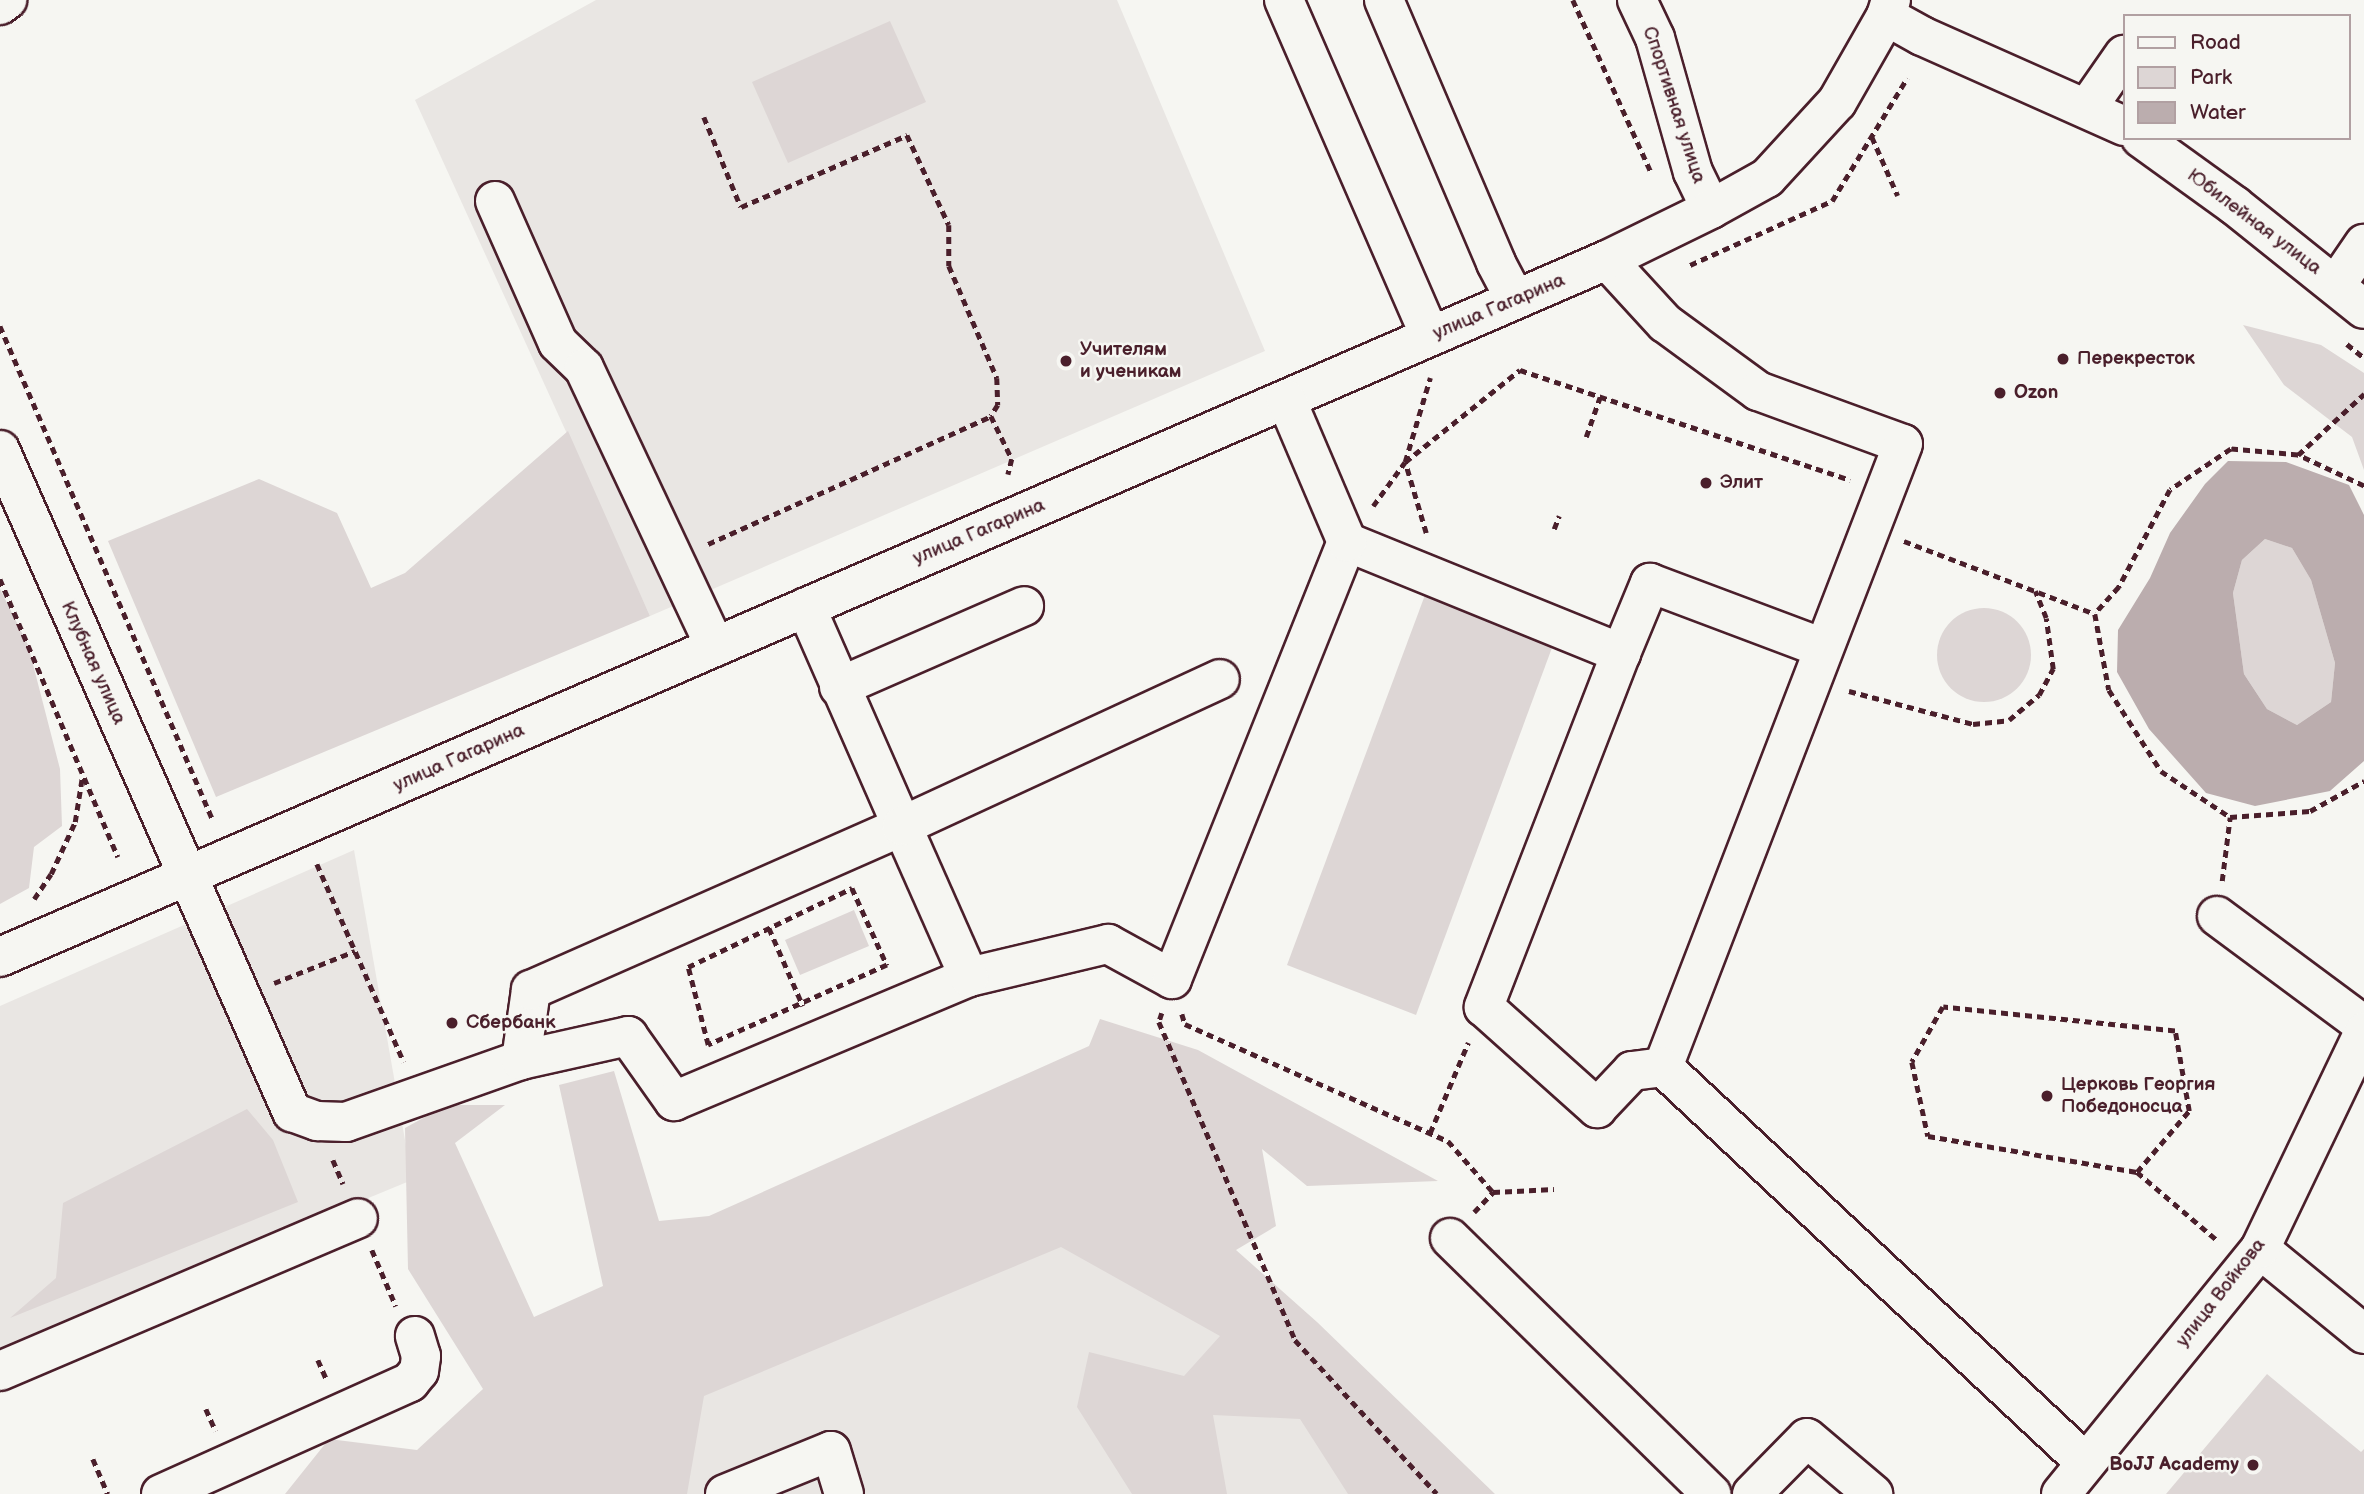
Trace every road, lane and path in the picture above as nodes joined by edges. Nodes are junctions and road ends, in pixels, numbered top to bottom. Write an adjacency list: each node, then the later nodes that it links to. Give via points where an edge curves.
1 (7, 0): 7 (street)
2 (1284, 0): 26 (street)
3 (1384, 0): 23 (street)
4 (1573, 0): 16 (path)
5 (1637, 0): 9 (street, Спортивная улица)
6 (1672, 0): 9 (street)
7 (0, 5)
8 (1888, 8): 11 (street, via 1922,36); 19 (street, улица Гагарина, via 1838,102 1767,178)
9 (1655, 38): 19 (street, Спортивная улица, via 1693,172)
10 (2122, 58): 11 (street)
11 (2087, 108): 13 (street)
12 (704, 117): 31 (path, via 741,207 907,135 949,225 949,266 997,378 998,405)
13 (2122, 125)
14 (1872, 136): 17 (path)
15 (2144, 140): 22 (street, Юбилейная улица)
16 (1652, 176)
17 (1898, 196)
18 (495, 201): 44 (street, via 558,343 584,368)
19 (1711, 209): 21 (street, улица Гагарина)
20 (2364, 244): 22 (street)
21 (1607, 260): 23 (street, улица Гагарина); 40 (street, via 1665,323 1758,391 1903,444)
22 (2336, 285): 24 (street, Юбилейная улица)
23 (1515, 299): 26 (street, улица Гагарина)
24 (2364, 309)
25 (0, 326): 58 (path)
26 (1430, 336): 30 (street, улица Гагарина)
27 (1430, 378): 35 (path)
28 (2364, 394): 34 (path)
29 (1600, 397): 32 (path); 35 (path, via 1520,370); 37 (path)
30 (1286, 398): 41 (street); 48 (street, улица Гагарина)
31 (991, 416): 36 (path, via 1013,460); 44 (path)
32 (1586, 437)
33 (0, 450): 62 (street, Клубная улица)
34 (2298, 455): 38 (path); 49 (path, via 2231,449 2170,490 2119,587)
35 (1405, 462): 41 (path); 43 (path)
36 (1008, 475)
37 (1857, 482)
38 (2364, 486)
39 (1559, 516): 42 (path)
40 (1870, 528): 46 (path); 52 (street)
41 (1357, 529): 51 (street); 70 (street)
42 (1554, 530)
43 (1428, 542)
44 (676, 559): 50 (street)
45 (0, 579): 55 (path)
46 (2035, 591): 49 (path); 52 (path, via 2046,618 2053,670 2039,695 2010,720 1973,724)
47 (1024, 606): 54 (street)
48 (806, 607): 50 (street, улица Гагарина); 54 (street)
49 (2095, 614): 57 (path, via 2109,690 2161,771)
50 (715, 647): 62 (street, улица Гагарина)
51 (1621, 653): 52 (street, via 1650,583); 73 (street)
52 (1816, 664): 78 (street)
53 (1220, 679): 59 (street)
54 (839, 687): 59 (street)
55 (82, 776): 60 (path); 64 (path, via 75,821)
56 (2364, 781): 57 (path, via 2311,811)
57 (2230, 817): 65 (path)
58 (212, 818)
59 (902, 826): 63 (street); 69 (street)
60 (118, 857)
61 (317, 864): 67 (path)
62 (187, 876): 68 (street, улица Гагарина); 71 (street, Клубная улица)
63 (754, 891): 66 (path); 77 (street, via 531,990)
64 (34, 899)
65 (2217, 916): 75 (street)
66 (769, 928): 72 (path); 72 (path, via 852,888 887,965); 72 (path, via 688,967 708,1045)
67 (355, 951): 71 (path); 79 (path)
68 (0, 957)
69 (969, 977): 70 (street, via 1108,944); 77 (street, via 674,1101 628,1036)
70 (1172, 979): 81 (path, via 1185,1024); 97 (path, via 1159,1022 1296,1340)
71 (241, 996): 80 (street, Клубная улица, via 292,1112)
72 (802, 1004): 74 (path)
73 (1484, 1007): 78 (street, via 1597,1108 1632,1071); 81 (path)
74 (807, 1015)
75 (2364, 1025)
76 (2364, 1032): 87 (street, улица Войкова)
77 (522, 1060): 79 (street)
78 (1663, 1067): 92 (street)
79 (419, 1096): 80 (street, via 346,1122)
80 (317, 1121): 85 (path)
81 (1430, 1133): 84 (path, via 1448,1141)
82 (2137, 1172): 82 (path, via 1928,1136 1912,1062 1943,1007 2175,1031 2189,1111); 87 (path)
83 (1554, 1189): 84 (path)
84 (1493, 1192): 86 (path)
85 (358, 1218): 89 (path, via 399,1315); 90 (street)
86 (1450, 1238): 98 (street)
87 (2253, 1258): 88 (street); 92 (street, улица Войкова)
88 (2364, 1334)
89 (415, 1336): 94 (street, via 421,1356 419,1371 410,1382)
90 (0, 1371)
91 (93, 1459): 93 (path)
92 (2085, 1462): 101 (street, улица Войкова)
93 (108, 1494)
94 (161, 1494)
95 (725, 1494): 96 (street, via 831,1451)
96 (844, 1494)
97 (1437, 1494)
98 (1711, 1494)
99 (1752, 1494): 100 (street, via 1807,1438)
100 (1873, 1494)
101 (2061, 1494)

